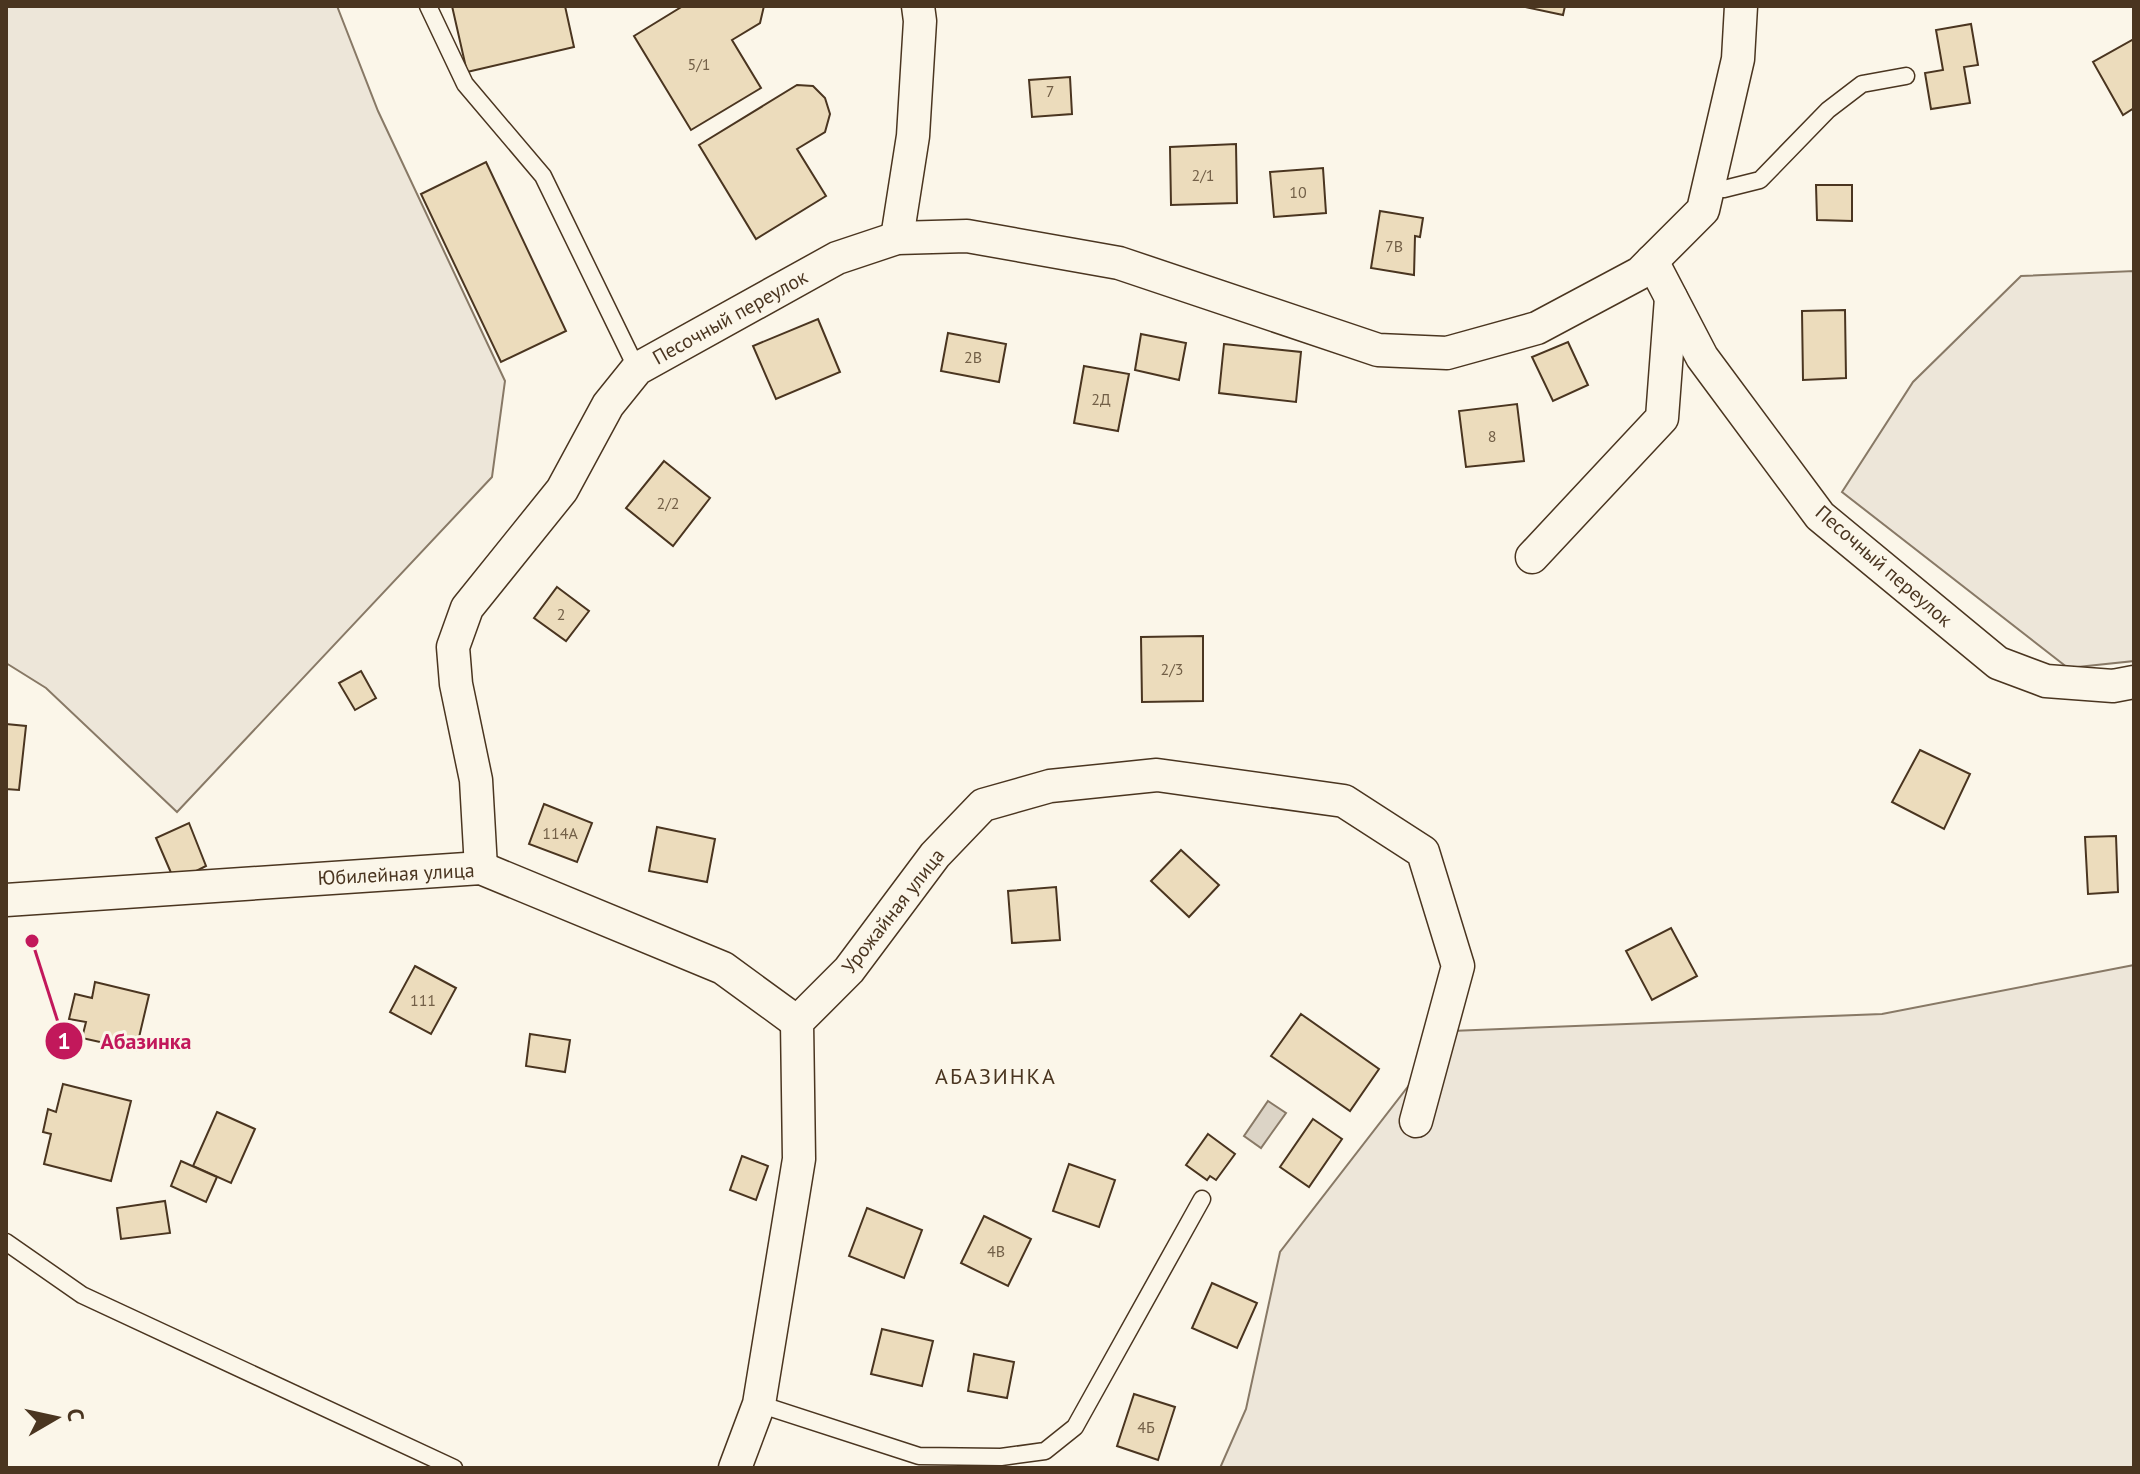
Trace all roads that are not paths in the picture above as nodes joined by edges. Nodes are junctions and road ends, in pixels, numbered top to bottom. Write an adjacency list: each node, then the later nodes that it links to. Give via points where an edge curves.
1 (428, 6): 9 (lane, via 465,84 543,176)
2 (918, 6): 6 (street, via 913,136)
3 (1741, 6): 5 (street, Песочный переулок, via 1738,59)
4 (1906, 76): 5 (lane, via 1862,84 1828,110 1760,180)
5 (1709, 188): 7 (street, Песочный переулок, via 1703,210)
6 (897, 238): 7 (street, Песочный переулок, via 967,236 1119,263 1378,350 1447,353 1537,328 1640,273); 9 (street, Песочный переулок, via 837,258)
7 (1652, 261): 8 (street, Песочный переулок)
8 (1671, 298): 10 (street, via 1662,418); 11 (street, Песочный переулок, via 1702,357 1820,516 1998,663 2046,681 2113,686)
9 (637, 369): 12 (street, Песочный переулок, via 608,405 562,490 467,608 453,647 476,780)
10 (1532, 557)
11 (2134, 682)
12 (481, 868): 13 (street, Юбилейная улица); 14 (street, Юбилейная улица, via 723,968)
13 (6, 900)
14 (797, 1022): 15 (street, Урожайная улица, via 849,970 935,855 983,805 1050,786 1157,775 1344,801 1423,852 1458,966); 18 (street, via 799,1159)
15 (1416, 1121)
16 (1202, 1199): 18 (lane, via 1075,1427 1045,1451 1001,1457 919,1456)
17 (6, 1242): 19 (lane, via 82,1295)
18 (759, 1404): 20 (street)
19 (454, 1468)
20 (735, 1468)

